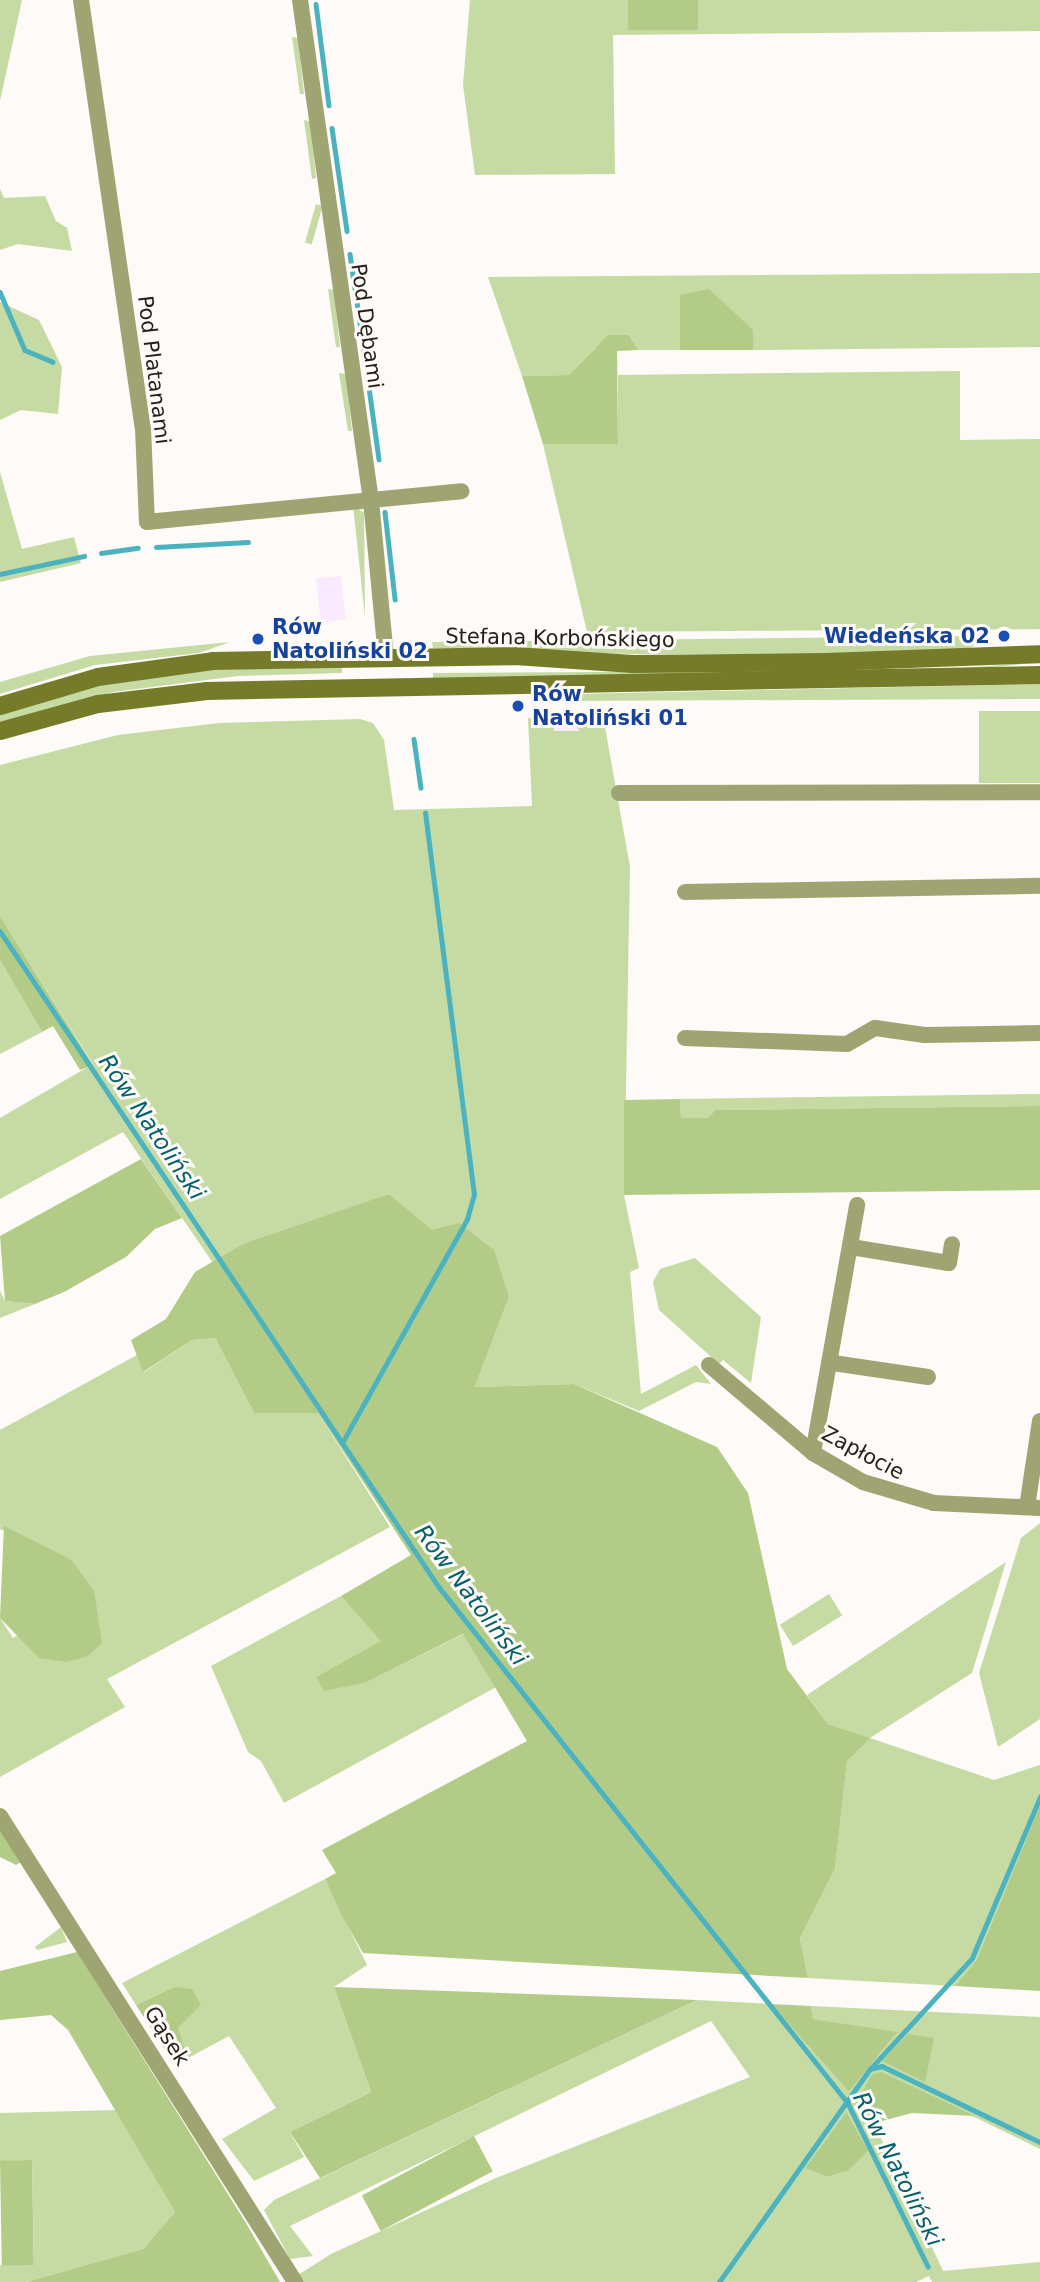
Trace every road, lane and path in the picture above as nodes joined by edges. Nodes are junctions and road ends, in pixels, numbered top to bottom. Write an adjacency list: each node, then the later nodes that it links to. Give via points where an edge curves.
1 (81, 0): 4 (street, Pod Platanami, via 143,428 147,522)
2 (300, 0): 4 (street, Pod Dębami)
3 (461, 491): 4 (street)
4 (371, 501): 6 (street, Pod Dębami)
5 (1040, 654): 6 (street, Stefana Korbońskiego, via 633,664 515,656)
6 (386, 658): 8 (street); 9 (street, Stefana Korbońskiego, via 173,664 98,677)
7 (1040, 675): 8 (street)
8 (390, 689): 10 (street, via 163,694)
9 (0, 706)
10 (0, 731)
11 (1040, 792): 12 (street)
12 (619, 793)
13 (1040, 886): 14 (street)
14 (685, 892)
15 (1040, 1032): 16 (street, via 926,1035 875,1028 847,1044)
16 (685, 1038)
17 (857, 1205): 19 (street)
18 (952, 1244): 19 (street, via 948,1264)
19 (851, 1247): 20 (street)
20 (833, 1363): 22 (street); 24 (street)
21 (709, 1365): 24 (street, Zapłocie)
22 (928, 1377)
23 (1040, 1421): 25 (street, Zapłocie)
24 (813, 1453): 25 (street, Zapłocie, via 911,1500)
25 (1034, 1507)
26 (0, 1816): 27 (street, Gąsek)
27 (295, 2282)

